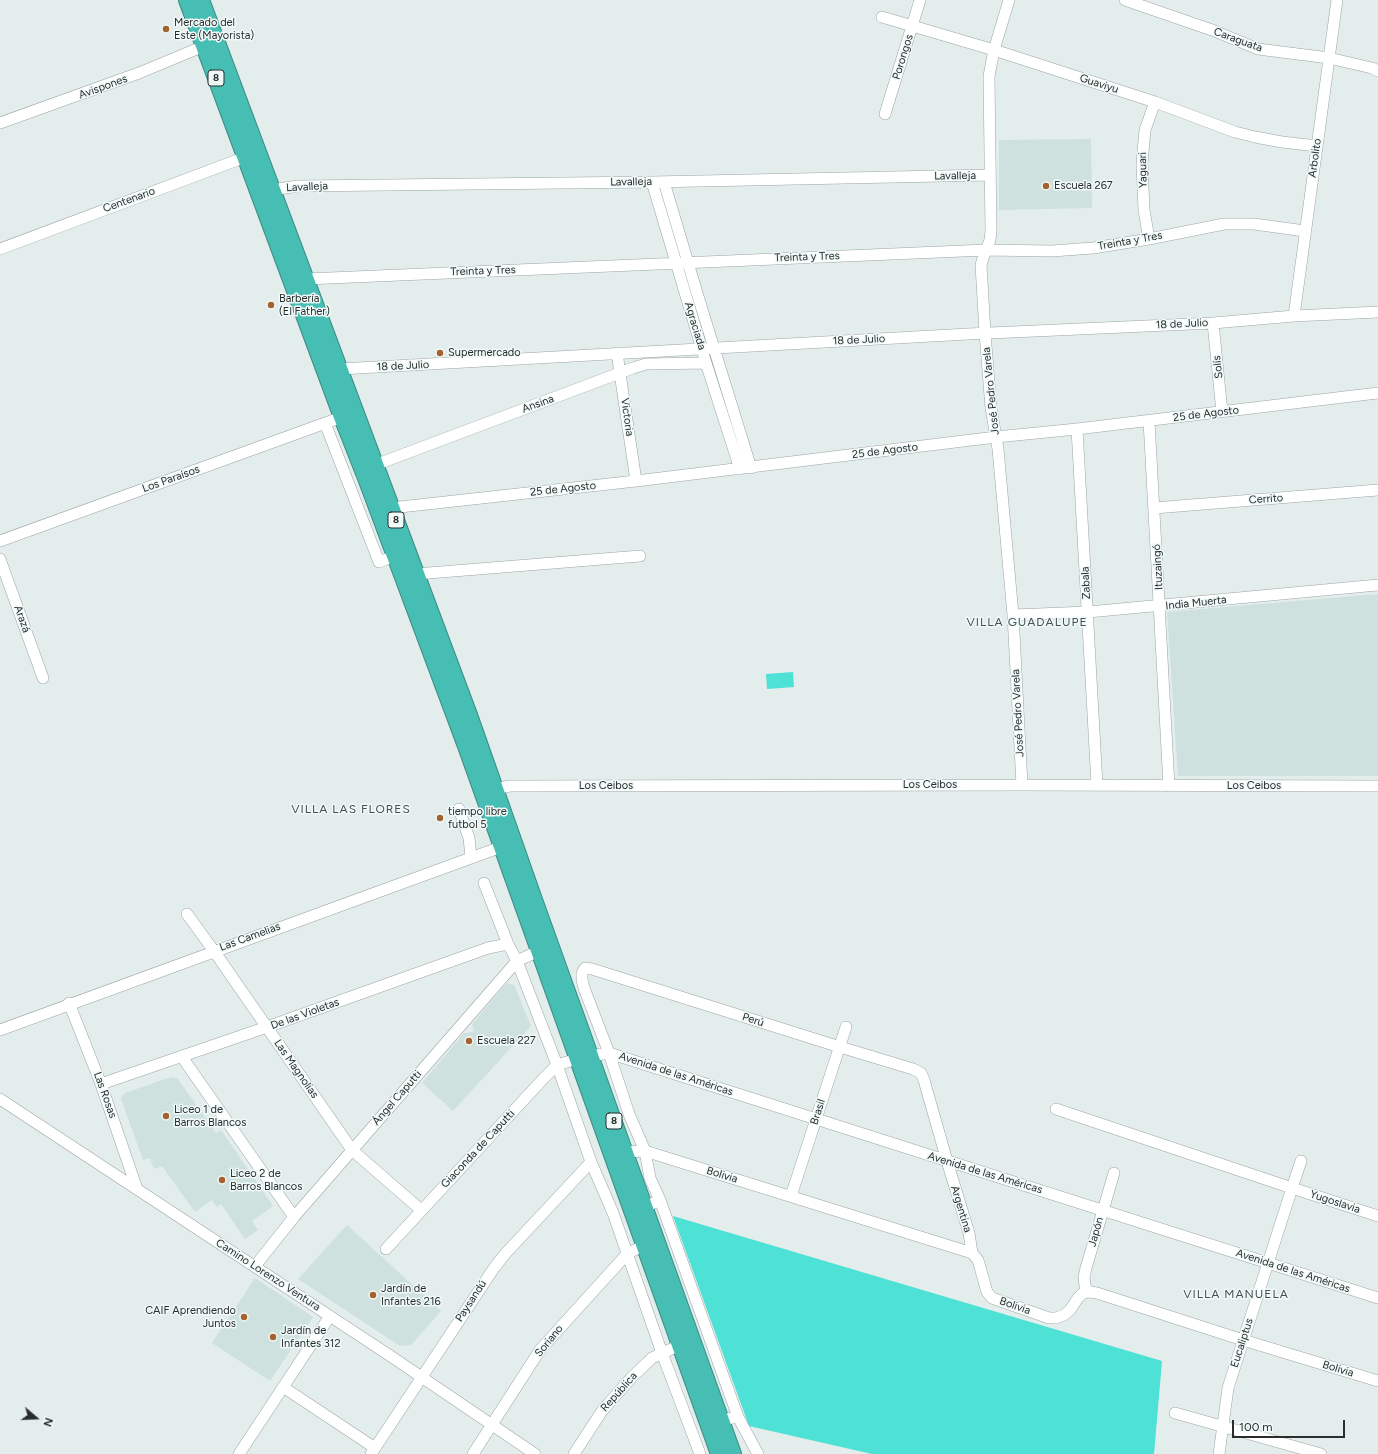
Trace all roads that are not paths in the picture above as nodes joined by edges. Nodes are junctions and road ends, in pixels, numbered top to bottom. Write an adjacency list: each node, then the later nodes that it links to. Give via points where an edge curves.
1 (920, 0): 7 (street, Porongos)
2 (1010, 0): 9 (street, José Pedro Varela)
3 (1124, 0): 10 (street, Caraguata, via 1212,30 1258,49)
4 (1337, 0): 10 (street, Arbolito)
5 (199, 1): 8 (highway, 8); 16 (highway, 8)
6 (882, 17): 7 (street, Guaviyu)
7 (912, 25): 9 (street, Guaviyu); 13 (street, Porongos)
8 (204, 46): 14 (street, Avispones, via 140,73); 16 (highway, 8)
9 (994, 50): 12 (street, Guaviyu); 17 (street, José Pedro Varela, via 988,90)
10 (1329, 58): 11 (street, Caraguata); 15 (street, Arbolito)
11 (1378, 71)
12 (1155, 102): 15 (street, Guaviyu, via 1242,134); 22 (street, Yaguari, via 1145,130 1142,163 1144,210)
13 (885, 114)
14 (0, 123)
15 (1317, 146): 21 (street, Arbolito)
16 (252, 154): 20 (highway, 8); 23 (street, Centenario); 40 (highway, 8)
17 (990, 175): 19 (street, Lavalleja); 24 (street, José Pedro Varela, via 991,231)
18 (652, 182): 19 (street, Lavalleja); 20 (street, Lavalleja, via 298,186); 25 (street, Agraciada)
19 (664, 182): 26 (street, Agraciada)
20 (272, 190): 27 (highway, 8)
21 (1305, 230): 22 (street, Treinta y Tres, via 1254,224 1224,224); 29 (street, Arbolito)
22 (1149, 239): 24 (street, Treinta y Tres, via 1052,251)
23 (0, 248)
24 (986, 250): 26 (street, Treinta y Tres); 31 (street, José Pedro Varela, via 981,266)
25 (675, 263): 26 (street, Treinta y Tres); 27 (street, Treinta y Tres); 33 (street, Agraciada)
26 (688, 263): 32 (street, Agraciada)
27 (306, 279): 36 (highway, 8)
28 (1378, 312): 29 (street, 18 de Julio)
29 (1294, 316): 30 (street, 18 de Julio)
30 (1213, 323): 31 (street, 18 de Julio); 39 (street, Solís)
31 (985, 333): 32 (street, 18 de Julio); 44 (street, José Pedro Varela)
32 (714, 349): 33 (street, 18 de Julio); 46 (street, Agraciada)
33 (702, 350): 34 (street, 18 de Julio); 35 (street, Agraciada)
34 (617, 353): 36 (street, 18 de Julio); 37 (street, Victoria)
35 (706, 363): 37 (street, Ansina, via 646,364); 46 (street, Agraciada)
36 (340, 369): 45 (highway, 8)
37 (620, 374): 45 (street, Ansina); 47 (street, Victoria)
38 (1378, 394): 39 (street, 25 de Agosto)
39 (1222, 412): 41 (street, 25 de Agosto)
40 (342, 417): 42 (street, Los Paraísos); 52 (highway, 8)
41 (1149, 421): 43 (street, 25 de Agosto); 50 (street, Ituzaingó)
42 (325, 423): 51 (street, Los Paraísos); 52 (street, via 379,562)
43 (1077, 429): 44 (street, 25 de Agosto); 58 (street, Zabala)
44 (996, 437): 46 (street, 25 de Agosto); 59 (street, José Pedro Varela)
45 (375, 466): 49 (highway, 8)
46 (746, 468): 47 (street, 25 de Agosto)
47 (636, 481): 49 (street, 25 de Agosto)
48 (1378, 490): 50 (street, Cerrito)
49 (391, 508): 55 (highway, 8)
50 (1154, 508): 57 (street, Ituzaingó)
51 (0, 541)
52 (395, 556): 65 (highway, 8)
53 (640, 556): 55 (street)
54 (0, 559): 60 (street, Arazá)
55 (416, 574): 65 (highway, 8, via 469,715)
56 (1378, 584): 57 (street, India Muerta)
57 (1160, 606): 58 (street, India Muerta); 63 (street, Ituzaingó)
58 (1088, 612): 59 (street, India Muerta); 62 (street, Zabala)
59 (1013, 615): 61 (street, José Pedro Varela)
60 (43, 678)
61 (1022, 785): 62 (street, Los Ceibos); 65 (street, Los Ceibos, via 510,786)
62 (1097, 785): 63 (street, Los Ceibos)
63 (1169, 786): 64 (street, Los Ceibos)
64 (1378, 786)
65 (489, 790): 67 (highway, 8); 72 (highway, 8)
66 (459, 809): 68 (street, via 469,838)
67 (501, 847): 68 (street, Las Camelias); 72 (highway, 8)
68 (472, 857): 73 (street, Las Camelias)
69 (484, 883): 71 (street)
70 (187, 914): 73 (street, Las Magnolias)
71 (508, 944): 74 (street); 76 (street, De las Violetas, via 488,948)
72 (545, 948): 74 (street, Ángel Caputti); 82 (highway, 8)
73 (214, 951): 75 (street, Las Camelias); 76 (street, Las Magnolias)
74 (517, 961): 83 (street); 89 (street, Ángel Caputti)
75 (70, 1003): 78 (street, Las Camelias); 85 (street, Las Rosas)
76 (268, 1027): 81 (street, De las Violetas); 89 (street, Las Magnolias)
77 (846, 1027): 79 (street, Brasil)
78 (0, 1030)
79 (840, 1048): 80 (street, Perú, via 585,968 582,973 584,988); 84 (street, Perú); 88 (street, Brasil)
80 (609, 1053): 82 (street, Avenida de las Américas); 88 (street, Avenida de las Américas); 90 (street, via 629,1114)
81 (182, 1057): 85 (street, De las Violetas); 104 (street)
82 (584, 1057): 83 (street); 91 (highway, 8); 105 (highway, 8)
83 (557, 1065): 94 (street); 102 (street, Giaconda de Caputti)
84 (921, 1073): 92 (street, Argentina)
85 (101, 1084): 97 (street, Las Rosas)
86 (0, 1099): 97 (street, Camino Lorenzo Ventura)
87 (1056, 1109): 96 (street, Yugoslavia)
88 (816, 1118): 92 (street, Avenida de las Américas); 98 (street, Brasil)
89 (352, 1150): 102 (street, Las Magnolias); 104 (street, Ángel Caputti)
90 (645, 1151): 91 (street, Bolivia); 98 (street, Bolivia); 99 (street, via 650,1178)
91 (625, 1152): 100 (highway, 8)
92 (947, 1161): 101 (street, Avenida de las Américas); 107 (street, Argentina, via 969,1233)
93 (1301, 1161): 96 (street, Eucaliptus)
94 (591, 1162): 108 (street); 117 (street, Paysandú, via 505,1254)
95 (1114, 1173): 101 (street, Japón)
96 (1292, 1188): 103 (street, Yugoslavia); 109 (street, Eucaliptus)
97 (137, 1189): 110 (street, Camino Lorenzo Ventura)
98 (790, 1196): 107 (street, Bolivia)
99 (660, 1200): 100 (street); 121 (street)
100 (645, 1207): 122 (highway, 8)
101 (1102, 1209): 109 (street, Avenida de las Américas); 111 (street, Japón, via 1084,1277)
102 (421, 1210): 106 (street, Giaconda de Caputti)
103 (1378, 1216)
104 (294, 1217): 110 (street, Ángel Caputti)
105 (644, 1245): 108 (street, Soriano); 115 (highway, 8)
106 (386, 1249)
107 (972, 1253): 111 (street, Bolivia, via 978,1260 987,1292 992,1298 1049,1318 1064,1315 1078,1298)
108 (627, 1254): 116 (street); 123 (street, Soriano, via 540,1350)
109 (1267, 1263): 112 (street, Avenida de las Américas); 114 (street, Eucaliptus)
110 (254, 1266): 113 (street, Camino Lorenzo Ventura)
111 (1089, 1292): 114 (street, Bolivia)
112 (1378, 1298)
113 (330, 1316): 117 (street, Camino Lorenzo Ventura); 119 (street)
114 (1243, 1340): 118 (street, Bolivia); 124 (street, Eucaliptus, via 1228,1388)
115 (680, 1345): 116 (street, República); 132 (highway, 8)
116 (662, 1353): 130 (street, República, via 647,1362 618,1391 602,1410); 131 (street)
117 (422, 1377): 123 (street, Camino Lorenzo Ventura); 125 (street, Paysandú)
118 (1378, 1381)
119 (283, 1388): 125 (street); 127 (street)
120 (1175, 1413): 124 (street)
121 (738, 1417): 122 (street); 134 (street)
122 (722, 1420): 133 (highway, 8)
123 (492, 1424): 128 (street, Soriano); 129 (street, Camino Lorenzo Ventura)
124 (1224, 1427): 126 (street); 135 (street, Eucaliptus)
125 (373, 1451)
126 (1314, 1453)
127 (239, 1454)
128 (473, 1454)
129 (535, 1454)
130 (574, 1454)
131 (700, 1454)
132 (719, 1454)
133 (733, 1454)
134 (758, 1454)
135 (1219, 1454)

